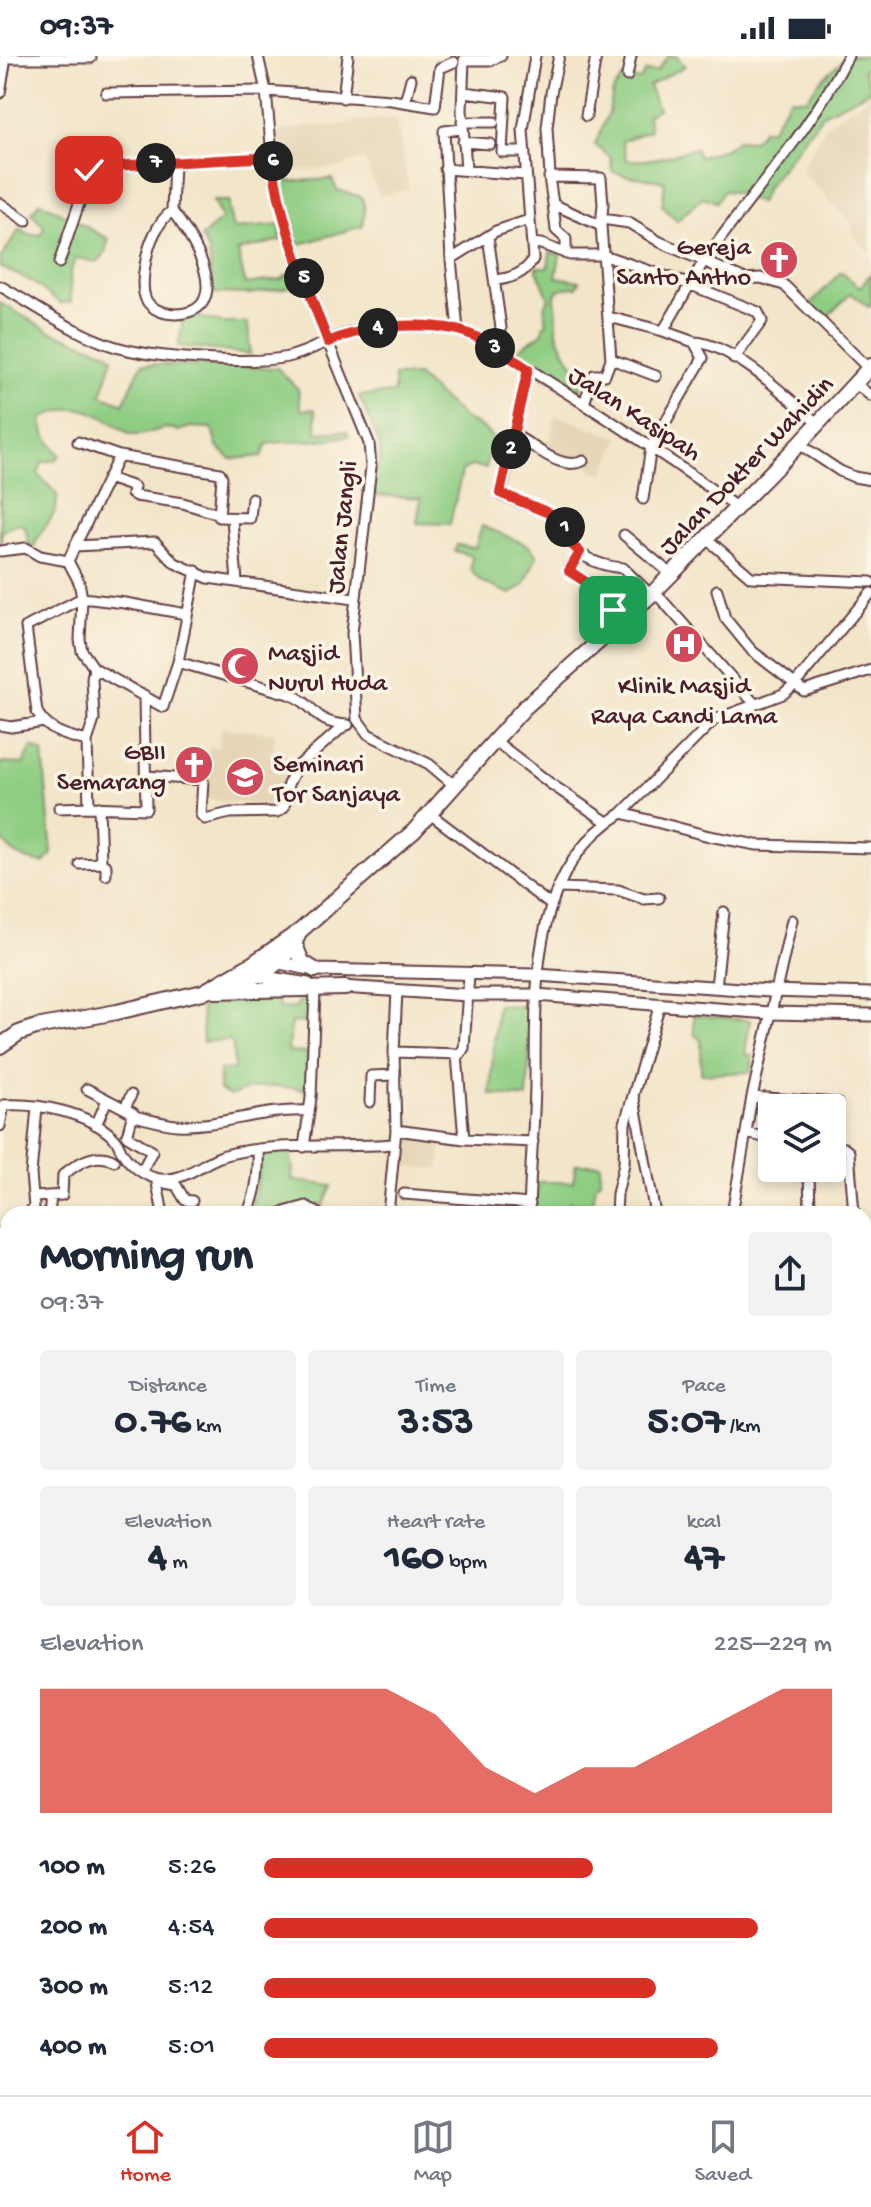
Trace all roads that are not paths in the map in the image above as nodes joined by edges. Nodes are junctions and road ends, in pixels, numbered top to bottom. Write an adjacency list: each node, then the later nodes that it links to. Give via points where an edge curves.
1 (258, 56): 14 (street, Jalan Jangli)
2 (348, 56): 18 (street)
3 (501, 56): 15 (street, via 464,60)
4 (535, 56): 25 (street, via 524,120)
5 (559, 56): 31 (street, via 548,116)
6 (596, 56): 20 (street)
7 (631, 56): 12 (street)
8 (848, 56): 43 (street, via 810,123)
9 (91, 58): 10 (street)
10 (3, 59): 16 (street)
11 (454, 62): 19 (street, via 440,68 435,107)
12 (627, 76)
13 (411, 79): 19 (street)
14 (266, 91): 17 (street); 18 (street); 26 (street, Jalan Jangli)
15 (464, 92): 22 (street); 25 (street, via 505,97 502,152)
16 (0, 93)
17 (106, 93)
18 (343, 98): 19 (street)
19 (405, 102)
20 (586, 116)
21 (494, 122): 22 (street)
22 (462, 126): 23 (street); 28 (street, via 444,131)
23 (463, 142): 24 (street); 29 (street)
24 (490, 144)
25 (525, 152): 30 (street)
26 (272, 157): 27 (street); 51 (street, Jalan Jangli, via 297,259)
27 (174, 162): 34 (street); 44 (street, via 89,170)
28 (445, 169): 29 (street); 42 (street)
29 (466, 170): 30 (street)
30 (526, 175): 35 (street)
31 (550, 176): 33 (street); 37 (street, via 599,177)
32 (0, 203): 36 (street)
33 (553, 204): 37 (street); 40 (street)
34 (172, 211): 34 (street, via 146,255 144,281 145,300 168,314 195,309 206,290 203,263)
35 (529, 220): 38 (street); 39 (street)
36 (26, 221)
37 (602, 222): 41 (street); 43 (street, via 629,223)
38 (488, 236): 42 (street); 45 (street)
39 (532, 243): 40 (street); 45 (street, via 532,263 515,276)
40 (566, 254): 41 (street)
41 (603, 255): 46 (street); 48 (street)
42 (451, 259): 49 (street)
43 (705, 260): 46 (street); 56 (street, via 745,279 784,285)
44 (59, 263)
45 (495, 280): 53 (street, via 501,331)
46 (691, 285): 50 (street); 55 (street, via 760,313 762,321)
47 (0, 286): 51 (street, Jalan Kasipah, via 96,340 131,350 261,361 302,354)
48 (609, 317): 50 (street); 54 (street)
49 (458, 330): 51 (street, Jalan Kasipah, via 383,327); 53 (street, Jalan Kasipah)
50 (663, 331): 52 (street)
51 (328, 342): 90 (street, Jalan Jangli, via 369,443 371,467)
52 (694, 342): 55 (street, via 708,342); 66 (street, via 703,358)
53 (492, 345): 57 (street, Jalan Kasipah)
54 (611, 359): 58 (street); 61 (street, via 605,375 594,375)
55 (734, 359): 62 (street, via 780,389)
56 (870, 367): 59 (highway, Jalan Dokter Wahidin)
57 (528, 369): 61 (street, Jalan Kasipah); 63 (street)
58 (656, 376)
59 (856, 384): 60 (street); 62 (highway, Jalan Dokter Wahidin)
60 (871, 396)
61 (584, 403): 66 (street, Jalan Kasipah)
62 (818, 424): 65 (highway, Jalan Dokter Wahidin)
63 (514, 435): 68 (street, via 566,463); 80 (street, via 501,495 561,518 564,538)
64 (78, 442): 67 (street)
65 (799, 444): 70 (street, via 840,471); 73 (highway, Jalan Dokter Wahidin)
66 (651, 447): 72 (street); 73 (street, Jalan Kasipah)
67 (119, 456): 69 (street); 74 (street, via 220,473)
68 (583, 461)
69 (108, 478): 74 (street, via 134,487 136,496); 78 (street)
70 (871, 480)
71 (252, 498): 75 (street, via 250,518)
72 (643, 499)
73 (736, 507): 77 (highway, Jalan Dokter Wahidin)
74 (218, 514): 75 (street)
75 (232, 519): 84 (street)
76 (624, 535): 83 (street)
77 (706, 538): 83 (highway, Jalan Dokter Wahidin); 85 (street, via 751,577)
78 (75, 546): 81 (street); 82 (street, via 159,543 175,563)
79 (0, 551): 81 (street, via 26,548)
80 (580, 552): 87 (street, via 606,567 623,568); 92 (street, via 569,571 617,606 600,623)
81 (68, 561): 89 (street)
82 (196, 571): 84 (street); 91 (street)
83 (671, 574): 87 (highway, Jalan Dokter Wahidin)
84 (237, 582): 90 (street)
85 (871, 582)
86 (717, 590): 96 (street, via 725,618 738,635)
87 (652, 593): 92 (highway, Jalan Dokter Wahidin); 98 (street)
88 (871, 593): 96 (street)
89 (82, 598): 91 (street); 94 (street, via 81,646); 99 (street, via 26,628 36,704)
90 (354, 599): 100 (street, Jalan Jangli, via 351,641)
91 (186, 614): 93 (street)
92 (606, 634): 103 (highway, Jalan Dokter Wahidin)
93 (178, 662): 97 (street, via 163,707); 102 (street, via 292,695 320,720)
94 (94, 668): 97 (street); 104 (street, via 93,725)
95 (871, 670): 96 (street, via 811,691)
96 (795, 684): 98 (street, via 783,694)
97 (144, 695): 105 (street)
98 (754, 703): 109 (street, via 714,720)
99 (44, 722): 101 (street); 104 (street, via 62,735)
100 (358, 724): 102 (street); 106 (street, via 437,769)
101 (0, 725)
102 (345, 725): 105 (street, via 297,767 280,811 205,819 203,780)
103 (494, 740): 106 (highway, Jalan Dokter Wahidin); 111 (street)
104 (87, 741): 107 (street)
105 (146, 776): 107 (street, via 146,809)
106 (455, 786): 110 (highway, Jalan Dokter Wahidin)
107 (94, 807): 108 (street); 113 (street)
108 (59, 808)
109 (622, 813): 111 (street); 112 (street, via 757,845)
110 (430, 814): 118 (street); 121 (highway, Jalan Dokter Wahidin)
111 (607, 822): 116 (street, via 571,861)
112 (871, 848)
113 (101, 863): 114 (street); 115 (street)
114 (80, 864)
115 (106, 875)
116 (559, 888): 117 (street); 118 (street)
117 (659, 898)
118 (551, 905): 128 (street)
119 (724, 912): 129 (street)
120 (792, 920): 134 (street)
121 (297, 938): 122 (highway, Jalan Dokter Wahidin); 123 (highway); 125 (highway, via 302,962)
122 (266, 954): 123 (highway); 124 (highway, Jalan Dokter Wahidin)
123 (280, 963): 124 (highway); 125 (main road)
124 (255, 970): 130 (main road); 135 (highway, Jalan Dokter Wahidin)
125 (315, 970): 126 (main road)
126 (372, 972): 127 (main road); 132 (main road)
127 (469, 975): 128 (main road); 137 (street)
128 (537, 975): 129 (main road); 138 (street)
129 (716, 987): 134 (main road)
130 (346, 988): 131 (highway); 132 (main road)
131 (315, 990): 135 (highway); 155 (street)
132 (372, 990): 133 (main road)
133 (397, 991): 137 (main road); 143 (street)
134 (777, 991): 136 (main road); 140 (street)
135 (209, 992): 142 (highway, Jalan Dokter Wahidin, via 36,1027)
136 (871, 994)
137 (468, 995): 138 (main road); 144 (street, via 464,1048)
138 (536, 995): 139 (main road); 163 (street)
139 (660, 1004): 140 (main road); 148 (street)
140 (770, 1013): 141 (main road); 149 (street)
141 (871, 1015)
142 (0, 1046)
143 (394, 1052): 144 (street); 145 (street)
144 (457, 1055): 162 (street)
145 (395, 1075): 152 (street, via 372,1076); 159 (street)
146 (87, 1089): 151 (street)
147 (131, 1095): 154 (street)
148 (633, 1095): 184 (street, via 624,1127); 185 (street)
149 (752, 1097): 150 (street); 160 (street)
150 (758, 1097)
151 (107, 1100): 154 (street); 157 (street)
152 (370, 1102)
153 (37, 1107): 157 (street); 158 (street, via 4,1105); 174 (street, via 31,1174)
154 (125, 1108): 156 (street)
155 (309, 1111): 156 (street, via 176,1125); 165 (street)
156 (134, 1116): 170 (street, via 127,1136 152,1151)
157 (96, 1125): 168 (street)
158 (0, 1126)
159 (396, 1130): 162 (street); 164 (street)
160 (746, 1133): 161 (street); 186 (street)
161 (758, 1136)
162 (464, 1139): 163 (street)
163 (533, 1142): 183 (street)
164 (394, 1144): 165 (street); 181 (street)
165 (304, 1147): 166 (street)
166 (258, 1149): 170 (street, via 217,1157 175,1178); 180 (street)
167 (846, 1149): 188 (street)
168 (122, 1152): 170 (street); 172 (street, via 131,1168)
169 (114, 1161): 175 (street, via 105,1157 79,1162 64,1173 62,1195)
170 (142, 1171)
171 (809, 1182): 187 (street)
172 (157, 1183): 176 (street, via 175,1184 185,1200); 179 (street)
173 (404, 1194): 182 (street)
174 (35, 1197): 175 (street); 177 (street)
175 (51, 1197): 178 (street)
176 (192, 1201)
177 (34, 1206)
178 (50, 1206)
179 (161, 1206)
180 (251, 1206)
181 (389, 1206)
182 (504, 1206)
183 (529, 1206)
184 (616, 1206)
185 (654, 1206)
186 (733, 1206)
187 (810, 1206)
188 (853, 1206)

